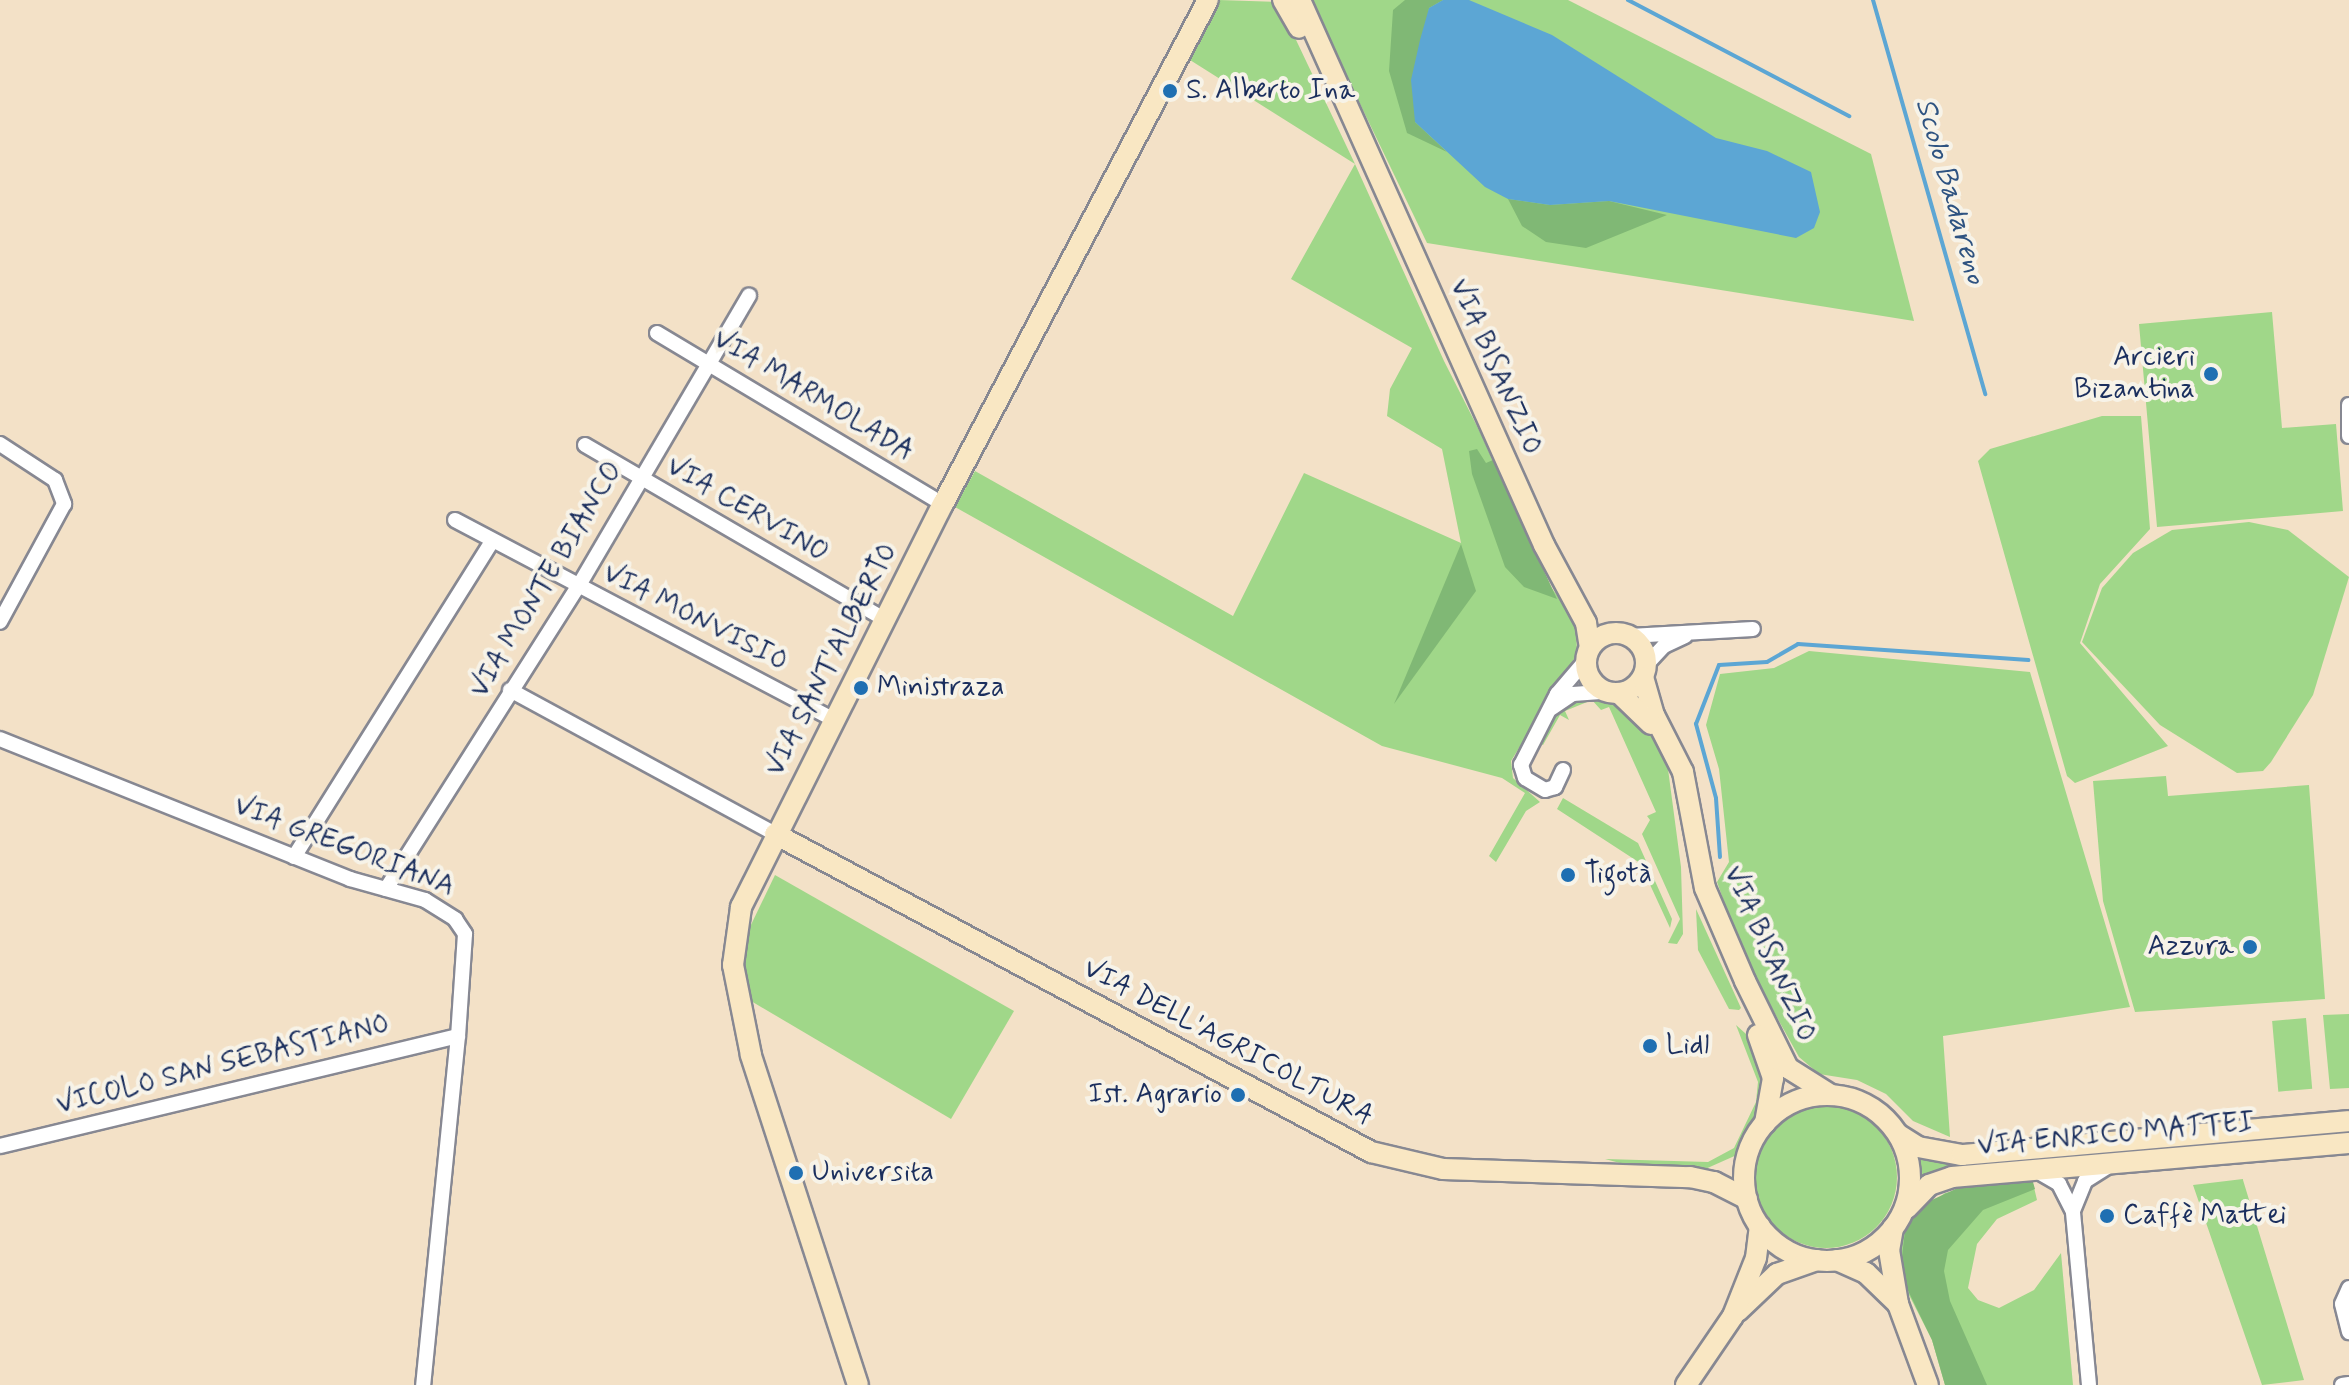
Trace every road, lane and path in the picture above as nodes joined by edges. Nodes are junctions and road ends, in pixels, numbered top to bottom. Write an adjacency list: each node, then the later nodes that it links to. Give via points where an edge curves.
1 (1208, 0): 13 (main road, VIA SANT'ALBERTO)
2 (1283, 0): 4 (main road)
3 (1300, 0): 4 (main road)
4 (1377, 177): 16 (main road, VIA BISANZIO)
5 (749, 296): 7 (street, VIA MONTE BIANCO)
6 (657, 333): 7 (street, VIA MARMOLADA)
7 (709, 363): 12 (street, VIA MONTE BIANCO); 13 (street, VIA MARMOLADA)
8 (2349, 405): 9 (street)
9 (2349, 436)
10 (0, 444): 19 (street, via 55,480 64,504)
11 (585, 445): 12 (street, VIA CERVINO)
12 (640, 477): 17 (street, VIA MONTE BIANCO); 18 (street, VIA CERVINO)
13 (943, 504): 18 (main road, VIA SANT'ALBERTO)
14 (455, 520): 15 (street, VIA MONVISIO)
15 (492, 541): 17 (street, VIA MONVISIO); 32 (street)
16 (1562, 578): 22 (main road, VIA BISANZIO, via 1606,623); 23 (main road, VIA BISANZIO, via 1586,623)
17 (578, 587): 25 (street, VIA MONTE BIANCO); 28 (street, VIA MONVISIO)
18 (884, 619): 28 (main road, VIA SANT'ALBERTO)
19 (0, 622)
20 (1753, 629): 21 (street)
21 (1697, 633): 22 (street); 24 (street, via 1670,642)
22 (1627, 635): 23 (main road, via 1605,635); 24 (main road, via 1642,647)
23 (1588, 654): 26 (main road, via 1589,679); 27 (street)
24 (1645, 671): 26 (main road); 35 (main road, VIA BISANZIO, via 1654,715 1683,772 1700,867 1728,942 1788,1068)
25 (510, 690): 31 (street); 33 (street, VIA MONTE BIANCO)
26 (1612, 693): 27 (street, via 1573,694); 37 (main road, VIA BISANZIO, via 1657,733 1673,769 1689,879 1770,1064)
27 (1549, 710): 30 (street, via 1522,757 1522,770 1535,785 1551,790)
28 (832, 719): 31 (main road, VIA SANT'ALBERTO)
29 (0, 739): 32 (street, VIA GREGORIANA)
30 (1563, 770)
31 (775, 834): 44 (main road, VIA DELL'AGRICOLTURA, via 1371,1152 1443,1169); 56 (main road, VIA SANT'ALBERTO, via 741,907 733,965 751,1055)
32 (294, 857): 33 (street, VIA GREGORIANA)
33 (386, 889): 34 (street, VIA GREGORIANA, via 445,908 465,934)
34 (458, 1036): 40 (street, VICOLO SAN SEBASTIANO); 55 (street, VIA GREGORIANA)
35 (1831, 1095): 37 (main road, via 1797,1100); 38 (main road, via 1863,1103)
36 (2349, 1121): 38 (main road, VIA ENRICO MATTEI, via 1962,1155 1918,1147)
37 (1765, 1123): 41 (main road)
38 (1899, 1135): 47 (main road, via 1909,1160 1910,1188)
39 (2349, 1143): 42 (main road, VIA ENRICO MATTEI)
40 (0, 1146)
41 (1749, 1152): 44 (main road, VIA DELL'AGRICOLTURA, via 1724,1171); 45 (main road)
42 (2113, 1163): 43 (main road, VIA ENRICO MATTEI); 46 (street, via 2085,1181)
43 (2035, 1170): 46 (street, via 2059,1184); 47 (main road, VIA ENRICO MATTEI, via 1952,1177 1929,1185)
44 (1690, 1177): 45 (main road, VIA DELL'AGRICOLTURA)
45 (1747, 1199): 48 (main road)
46 (2073, 1211): 59 (street)
47 (1898, 1221): 49 (main road, via 1878,1243); 51 (main road, via 1889,1250)
48 (1760, 1226): 49 (main road, via 1786,1250); 52 (main road, via 1756,1258)
49 (1828, 1260): 51 (main road, via 1866,1273); 52 (main road, via 1798,1262 1777,1274)
50 (2349, 1288): 53 (street, via 2342,1304)
51 (1898, 1304): 58 (main road)
52 (1733, 1316): 57 (main road)
53 (2349, 1332)
54 (2349, 1384): 60 (street)
55 (423, 1385)
56 (858, 1385)
57 (1686, 1385)
58 (1928, 1385)
59 (2089, 1385)
60 (2342, 1385)

